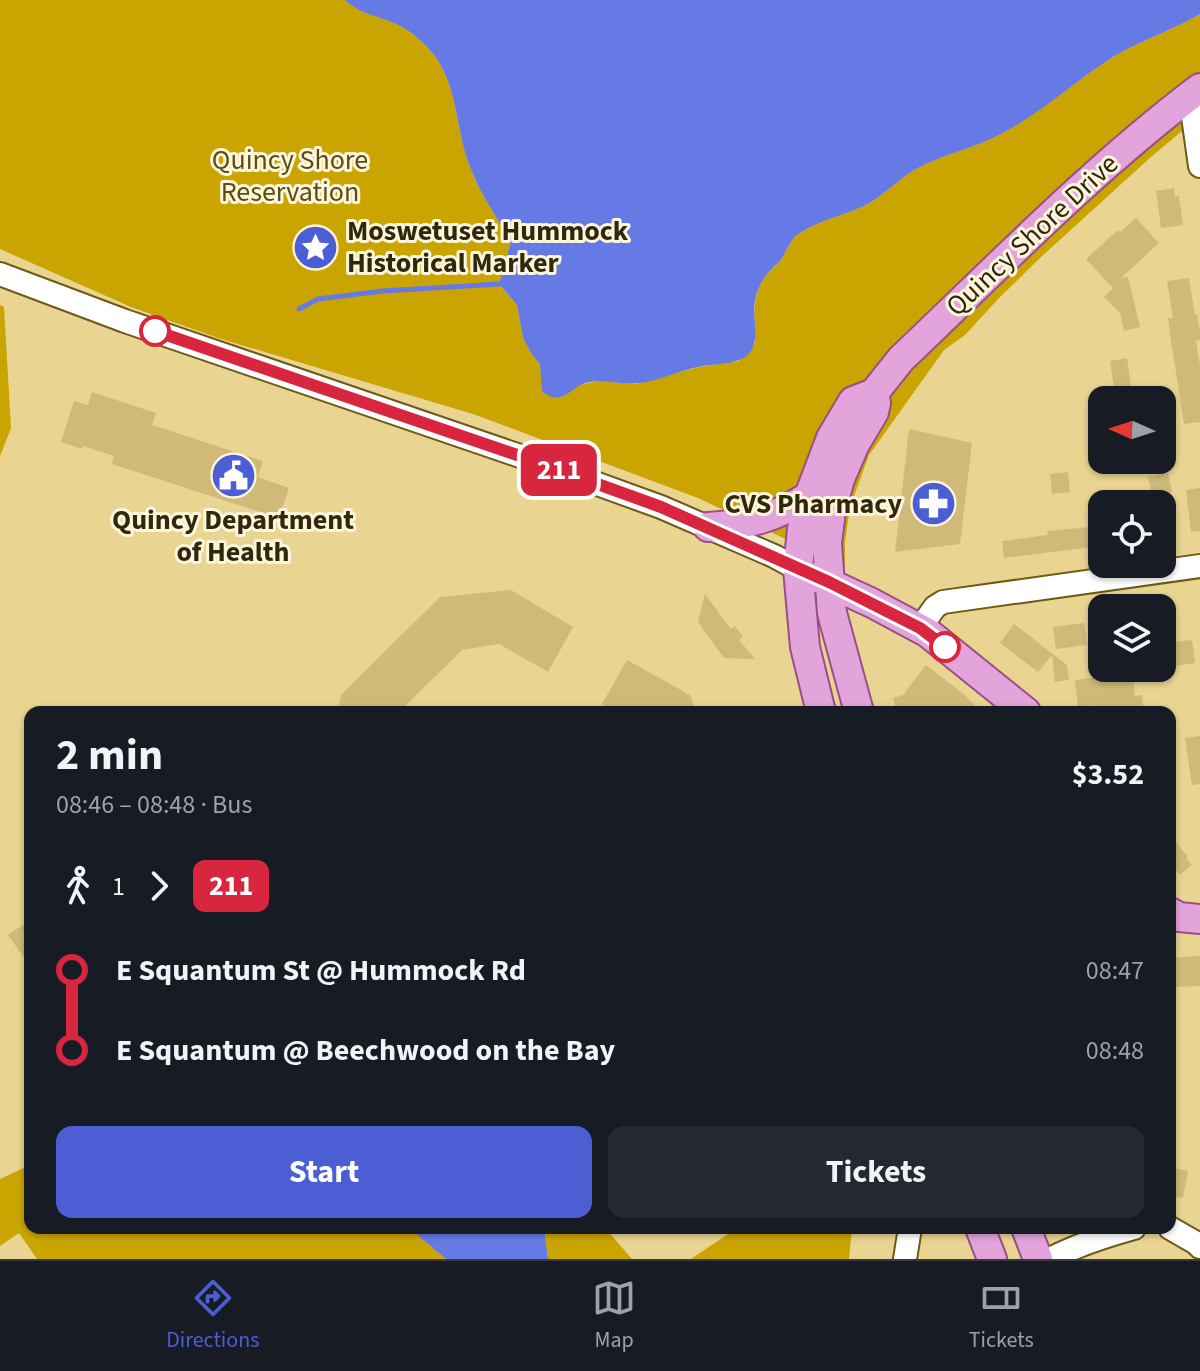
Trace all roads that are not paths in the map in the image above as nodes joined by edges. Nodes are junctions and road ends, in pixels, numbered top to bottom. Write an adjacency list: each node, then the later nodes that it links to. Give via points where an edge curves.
1 (1195, 92): 2 (street); 4 (main road, Quincy Shore Drive, via 1018,248 901,359)
2 (1200, 166)
3 (0, 274): 6 (street)
4 (874, 393): 5 (main road, Quincy Shore Drive, via 853,401); 9 (main road, Quincy Shore Drive, via 874,412 845,467 831,511)
5 (809, 496): 6 (main road, via 770,517); 8 (main road, Quincy Shore Drive)
6 (708, 527): 8 (street)
7 (1200, 566): 10 (street, via 943,602)
8 (798, 569): 9 (main road); 11 (main road, Quincy Shore Drive, via 805,647)
9 (829, 582): 10 (main road); 12 (main road, Quincy Shore Drive)
10 (920, 628): 13 (main road)
11 (820, 706)
12 (857, 706)
13 (1018, 706)
14 (1176, 1231): 19 (street)
15 (909, 1234): 20 (street)
16 (982, 1234): 21 (main road)
17 (1028, 1234): 22 (main road)
18 (1111, 1234): 23 (street)
19 (1200, 1247)
20 (905, 1259)
21 (992, 1259)
22 (1038, 1259)
23 (1050, 1259)

